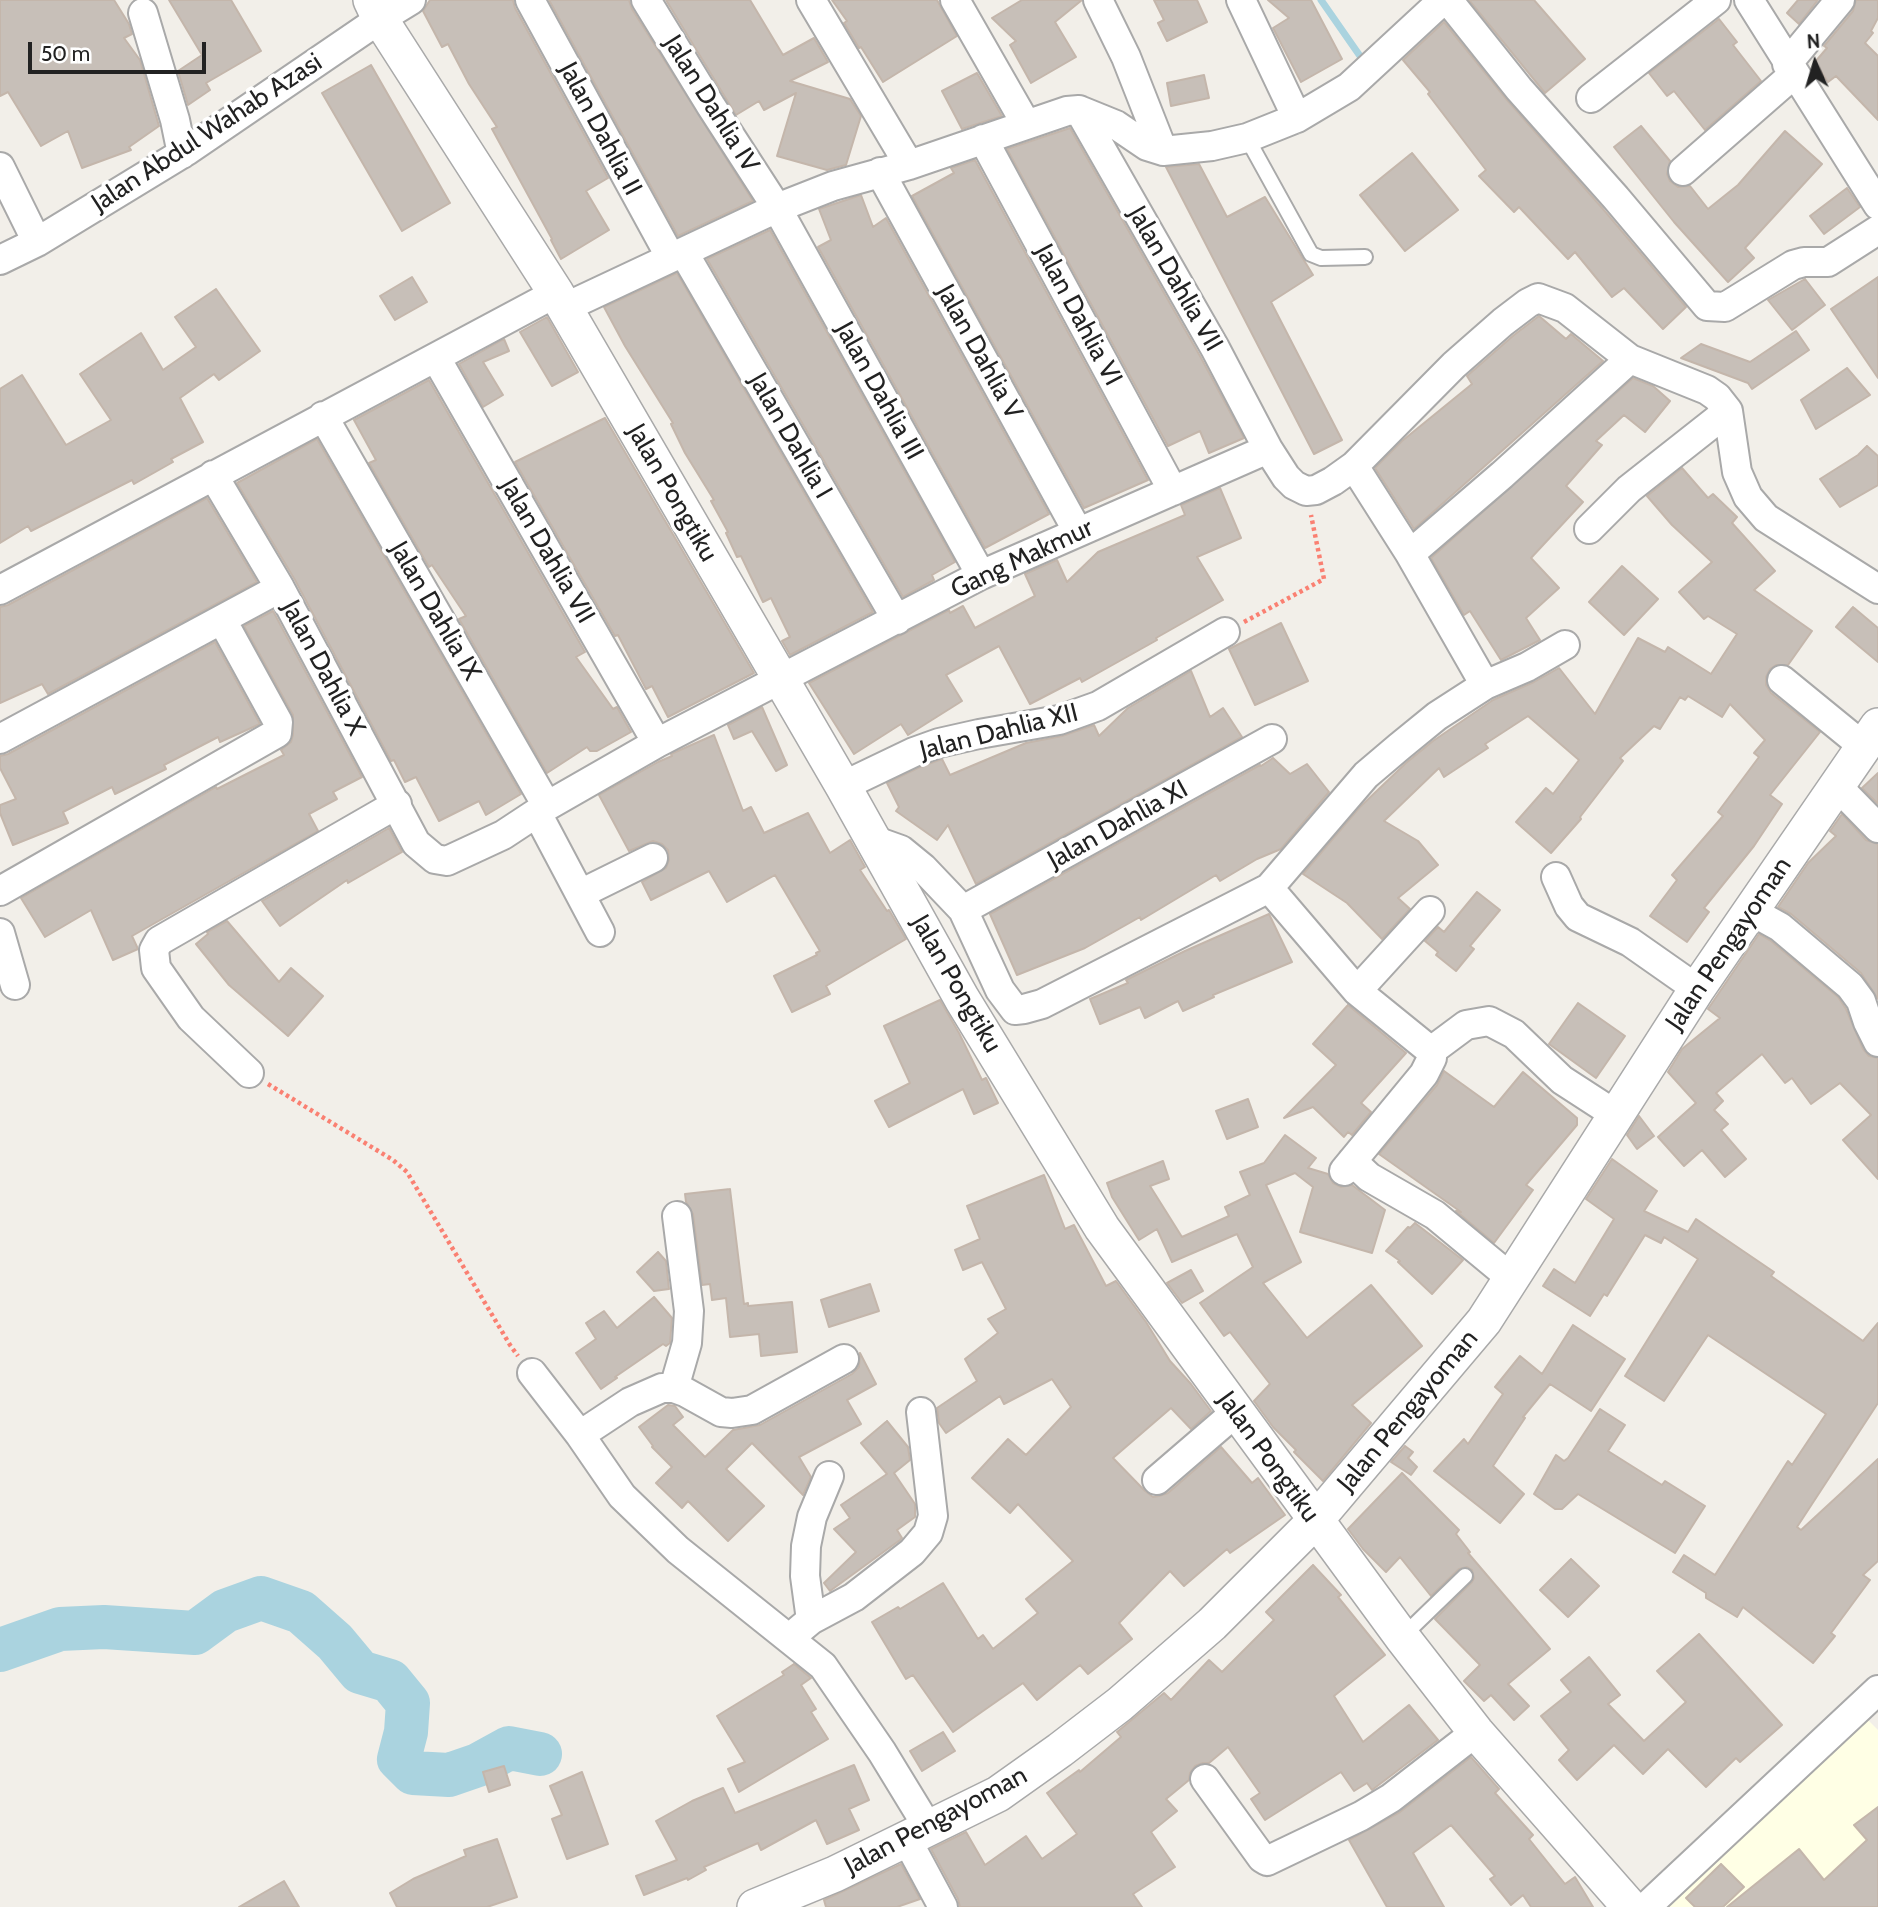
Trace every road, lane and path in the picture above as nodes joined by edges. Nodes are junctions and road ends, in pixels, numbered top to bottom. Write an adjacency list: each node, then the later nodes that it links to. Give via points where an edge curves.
1 (411, 0): 12 (street, Jalan Abdul Wahab Azasi)
2 (530, 0): 31 (street, Jalan Dahlia II)
3 (646, 0): 28 (street, Jalan Dahlia IV)
4 (811, 0): 23 (street)
5 (955, 0): 18 (street)
6 (1098, 0): 21 (street)
7 (1241, 0): 17 (street)
8 (1445, 0): 17 (street, via 1358,79); 29 (street, via 1707,306 1725,307 1793,265 1828,262)
9 (1716, 0): 15 (street)
10 (1749, 0): 14 (street)
11 (1840, 0): 14 (street)
12 (375, 9): 22 (street, Jalan Abdul Wahab Azasi); 34 (street, Jalan Pongtiku)
13 (143, 13): 22 (street)
14 (1791, 69): 25 (street); 27 (street)
15 (1591, 98)
16 (1079, 110): 18 (street); 21 (street); 39 (street, Jalan Dahlia VII)
17 (1297, 118): 19 (street)
18 (1026, 124): 20 (street)
19 (1247, 138): 21 (street); 32 (lane, via 1311,254)
20 (983, 139): 23 (street); 42 (street, Jalan Dahlia VI)
21 (1163, 151)
22 (182, 154): 30 (street, Jalan Abdul Wahab Azasi)
23 (909, 165): 26 (street)
24 (0, 167): 30 (street)
25 (1683, 171)
26 (880, 172): 28 (street); 45 (street, Jalan Dahlia V)
27 (1878, 205)
28 (777, 208): 31 (street); 47 (street, Jalan Dahlia III)
29 (1878, 230)
30 (37, 242): 33 (street, Jalan Abdul Wahab Azasi)
31 (677, 256): 34 (street); 52 (street, Jalan Dahlia I)
32 (1365, 257)
33 (0, 260)
34 (560, 300): 35 (street); 55 (street, Jalan Pongtiku)
35 (436, 358): 38 (street); 61 (street, Jalan Dahlia VII)
36 (1630, 359): 37 (street, via 1707,390); 40 (street, via 1565,308 1546,299 1532,300 1454,365); 46 (street)
37 (1728, 411): 44 (street, via 1629,489); 49 (street, via 1737,472 1748,497 1776,525)
38 (323, 416): 41 (street); 65 (street, Jalan Dahlia IX)
39 (1268, 449): 42 (street, Gang Makmur); 43 (street, Jalan Dahlia VII, via 1286,477)
40 (1354, 466): 43 (street, via 1316,490); 46 (street)
41 (213, 475): 48 (street, Jalan Dahlia X); 50 (street)
42 (1173, 491): 45 (street, Gang Makmur)
43 (1306, 491): 53 (path, via 1324,579)
44 (1589, 529)
45 (1078, 532): 47 (street, Gang Makmur)
46 (1410, 554): 57 (street)
47 (981, 575): 52 (street, Gang Makmur)
48 (279, 588): 51 (street); 64 (street, Jalan Dahlia X)
49 (1878, 589)
50 (0, 590)
51 (222, 620): 59 (street); 72 (street, via 278,722 276,735)
52 (897, 620): 55 (street, Gang Makmur)
53 (1225, 632): 62 (street, Jalan Dahlia XII, via 1098,706 1059,720 939,743)
54 (1565, 645): 57 (street)
55 (780, 679): 61 (street, Gang Makmur); 62 (street, Jalan Pongtiku)
56 (1782, 680): 58 (street)
57 (1485, 685): 71 (street, via 1437,716 1366,775)
58 (1871, 736): 63 (street, Jalan Pengayoman)
59 (0, 739)
60 (1272, 739): 74 (street, Jalan Dahlia XI)
61 (657, 743): 65 (street, Gang Makmur)
62 (843, 786): 67 (street, Jalan Pongtiku)
63 (1837, 786): 66 (street); 76 (street, Jalan Pengayoman)
64 (397, 804): 69 (street, Jalan Dahlia X, via 416,844); 84 (street, via 159,941 154,950 156,968 191,1018)
65 (542, 810): 69 (street, Gang Makmur, via 457,858); 73 (street, Jalan Dahlia IX)
66 (1878, 828)
67 (873, 840): 74 (street, via 901,850); 92 (street, Jalan Pongtiku, via 962,999 1102,1228)
68 (653, 858): 73 (street)
69 (435, 859)
70 (1556, 877): 80 (street, via 1578,917 1630,942)
71 (1269, 888): 74 (street, via 1042,1004 1015,1010 1000,990); 81 (street)
72 (0, 891)
73 (580, 894): 77 (street, Jalan Dahlia IX)
74 (963, 910)
75 (1430, 911): 81 (street)
76 (1751, 911): 80 (street, Jalan Pengayoman); 82 (street, via 1780,927 1850,986)
77 (600, 932)
78 (0, 933): 79 (street)
79 (15, 985)
80 (1697, 989): 85 (street, Jalan Pengayoman)
81 (1357, 991): 83 (street)
82 (1878, 1042)
83 (1431, 1051): 85 (street, via 1466,1024 1489,1021 1514,1034 1562,1080); 87 (street, via 1424,1074 1348,1166 1436,1215)
84 (249, 1073): 89 (path, via 407,1172 509,1345)
85 (1616, 1115): 87 (street, Jalan Pengayoman)
86 (677, 1216): 90 (street, via 689,1311 687,1343)
87 (1511, 1278): 96 (street, Jalan Pengayoman, via 1484,1321)
88 (844, 1359): 90 (street, via 742,1412 721,1412)
89 (532, 1373): 93 (street)
90 (674, 1388): 93 (street, via 662,1388 630,1402)
91 (921, 1412): 98 (street, via 933,1516 928,1533 912,1552 854,1597)
92 (1236, 1412): 95 (street); 96 (street, Jalan Pongtiku)
93 (580, 1435): 100 (street, via 622,1496 678,1550)
94 (829, 1476): 98 (street, via 806,1545)
95 (1157, 1480)
96 (1315, 1521): 99 (street, Jalan Pongtiku); 104 (street, Jalan Pengayoman, via 1212,1624 1120,1704 998,1794)
97 (1465, 1576): 99 (lane)
98 (811, 1620): 100 (street)
99 (1402, 1637): 102 (street, Jalan Pongtiku)
100 (789, 1639): 104 (street, via 823,1666 882,1752)
101 (1874, 1701): 108 (street)
102 (1476, 1732): 103 (street, via 1391,1798 1267,1861); 107 (street, Jalan Pongtiku)
103 (1205, 1779)
104 (918, 1834): 105 (street, Jalan Pengayoman); 106 (street)
105 (755, 1907)
106 (943, 1907)
107 (1630, 1907)
108 (1646, 1907)

